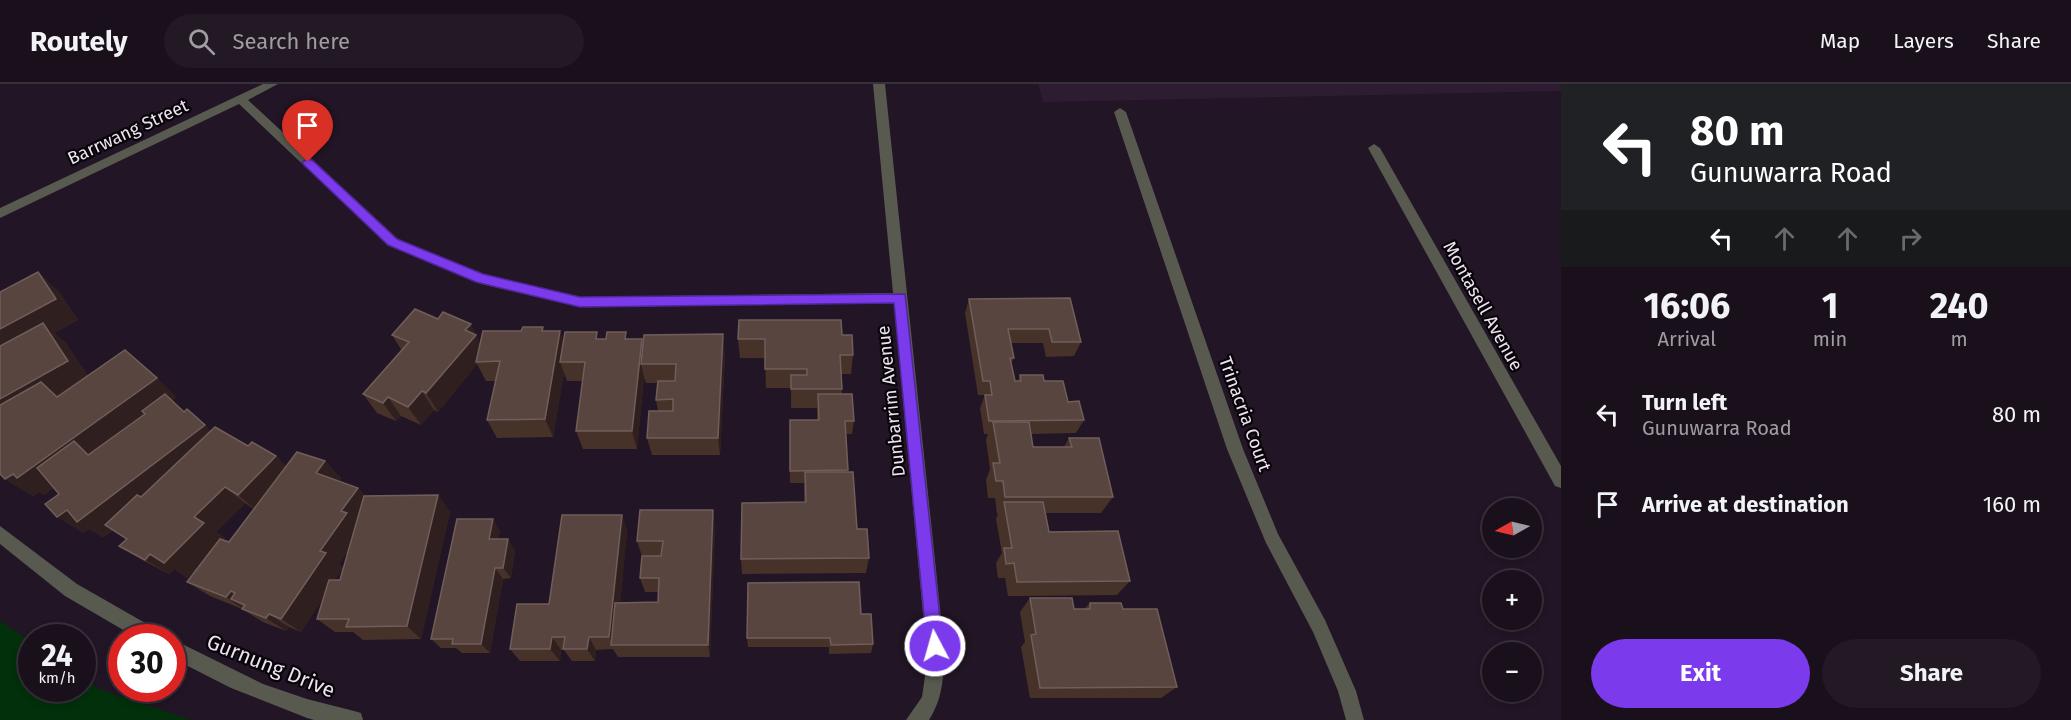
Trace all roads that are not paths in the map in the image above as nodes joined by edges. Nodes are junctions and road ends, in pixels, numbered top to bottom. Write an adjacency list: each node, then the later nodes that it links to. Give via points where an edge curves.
1 (272, 84): 3 (street, Barrwang Street)
2 (879, 84): 7 (street, Dunbarrim Avenue)
3 (240, 99): 6 (street, Barrwang Street); 7 (street, via 393,242 481,279 580,302)
4 (1120, 112): 14 (street, Trinacria Court, via 1235,448 1272,538 1319,626)
5 (1374, 148): 8 (street, Montasell Avenue)
6 (0, 213)
7 (900, 298): 12 (street, Dunbarrim Avenue, via 935,646 935,679)
8 (1561, 481)
9 (0, 534): 10 (street, via 71,590)
10 (130, 624)
11 (186, 656): 13 (street, Gurnung Drive, via 220,675 322,714)
12 (920, 717)
13 (354, 720)
14 (1355, 720)

